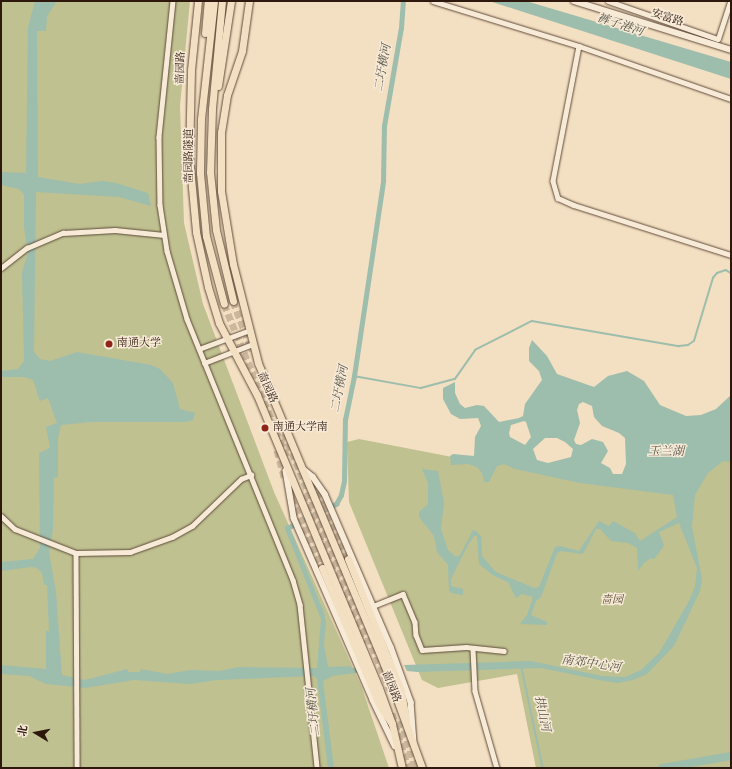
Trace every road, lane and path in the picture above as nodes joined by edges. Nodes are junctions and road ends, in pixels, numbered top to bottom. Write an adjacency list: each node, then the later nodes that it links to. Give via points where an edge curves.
1 (173, 1): 16 (street, via 159,137 160,205)
2 (198, 1): 22 (main road, 啬园路, via 191,70 191,200 208,288 219,323)
3 (231, 1): 15 (main road, via 222,67)
4 (249, 1): 21 (main road, 啬园路, via 242,51 223,111 220,159 226,229)
5 (433, 1): 12 (street)
6 (574, 1): 10 (street, 安富路)
7 (608, 1): 8 (street, via 718,38)
8 (730, 1)
9 (212, 3): 20 (main road, 啬园路隧道, via 202,119 202,202 206,236)
10 (587, 3): 13 (street, 安富路)
11 (222, 5): 15 (main road, 啬园路隧道)
12 (579, 46): 14 (street); 17 (street, via 554,181 558,198 574,206)
13 (731, 50)
14 (731, 99)
15 (212, 109): 19 (main road, 啬园路隧道, via 212,202 223,266)
16 (164, 235): 18 (street, via 91,230 63,233 27,248); 24 (street, via 176,286)
17 (731, 255)
18 (1, 268)
19 (233, 301)
20 (224, 304)
21 (250, 330): 22 (street); 23 (main road, 啬园路)
22 (228, 338): 24 (street); 25 (main road, 啬园路)
23 (253, 344): 25 (street); 28 (main road, 啬园路)
24 (199, 349): 26 (street)
25 (235, 351): 26 (street); 27 (main road, 啬园路)
26 (204, 363): 29 (street)
27 (285, 460): 38 (main road, 啬园路, via 296,493); 40 (street, via 294,518)
28 (300, 467): 34 (street, via 313,477 325,494); 37 (main road, 啬园路)
29 (251, 475): 31 (street, via 241,479 192,526 172,537 130,552); 42 (street, via 294,580 300,605)
30 (1, 516): 31 (street, via 15,529)
31 (76, 553): 41 (street)
32 (348, 559): 37 (main road, via 401,691)
33 (322, 568): 38 (main road, via 379,704)
34 (374, 606): 35 (street, via 403,594 415,622 416,635 422,650); 39 (street, via 411,702)
35 (473, 649): 36 (street); 45 (street, via 474,675 483,722)
36 (504, 651)
37 (406, 720): 39 (main road, 啬园路)
38 (392, 724): 40 (main road, 啬园路)
39 (414, 743): 44 (main road, 啬园路)
40 (398, 752): 43 (main road, 啬园路)
41 (77, 768)
42 (317, 768)
43 (402, 768)
44 (422, 768)
45 (497, 768)

